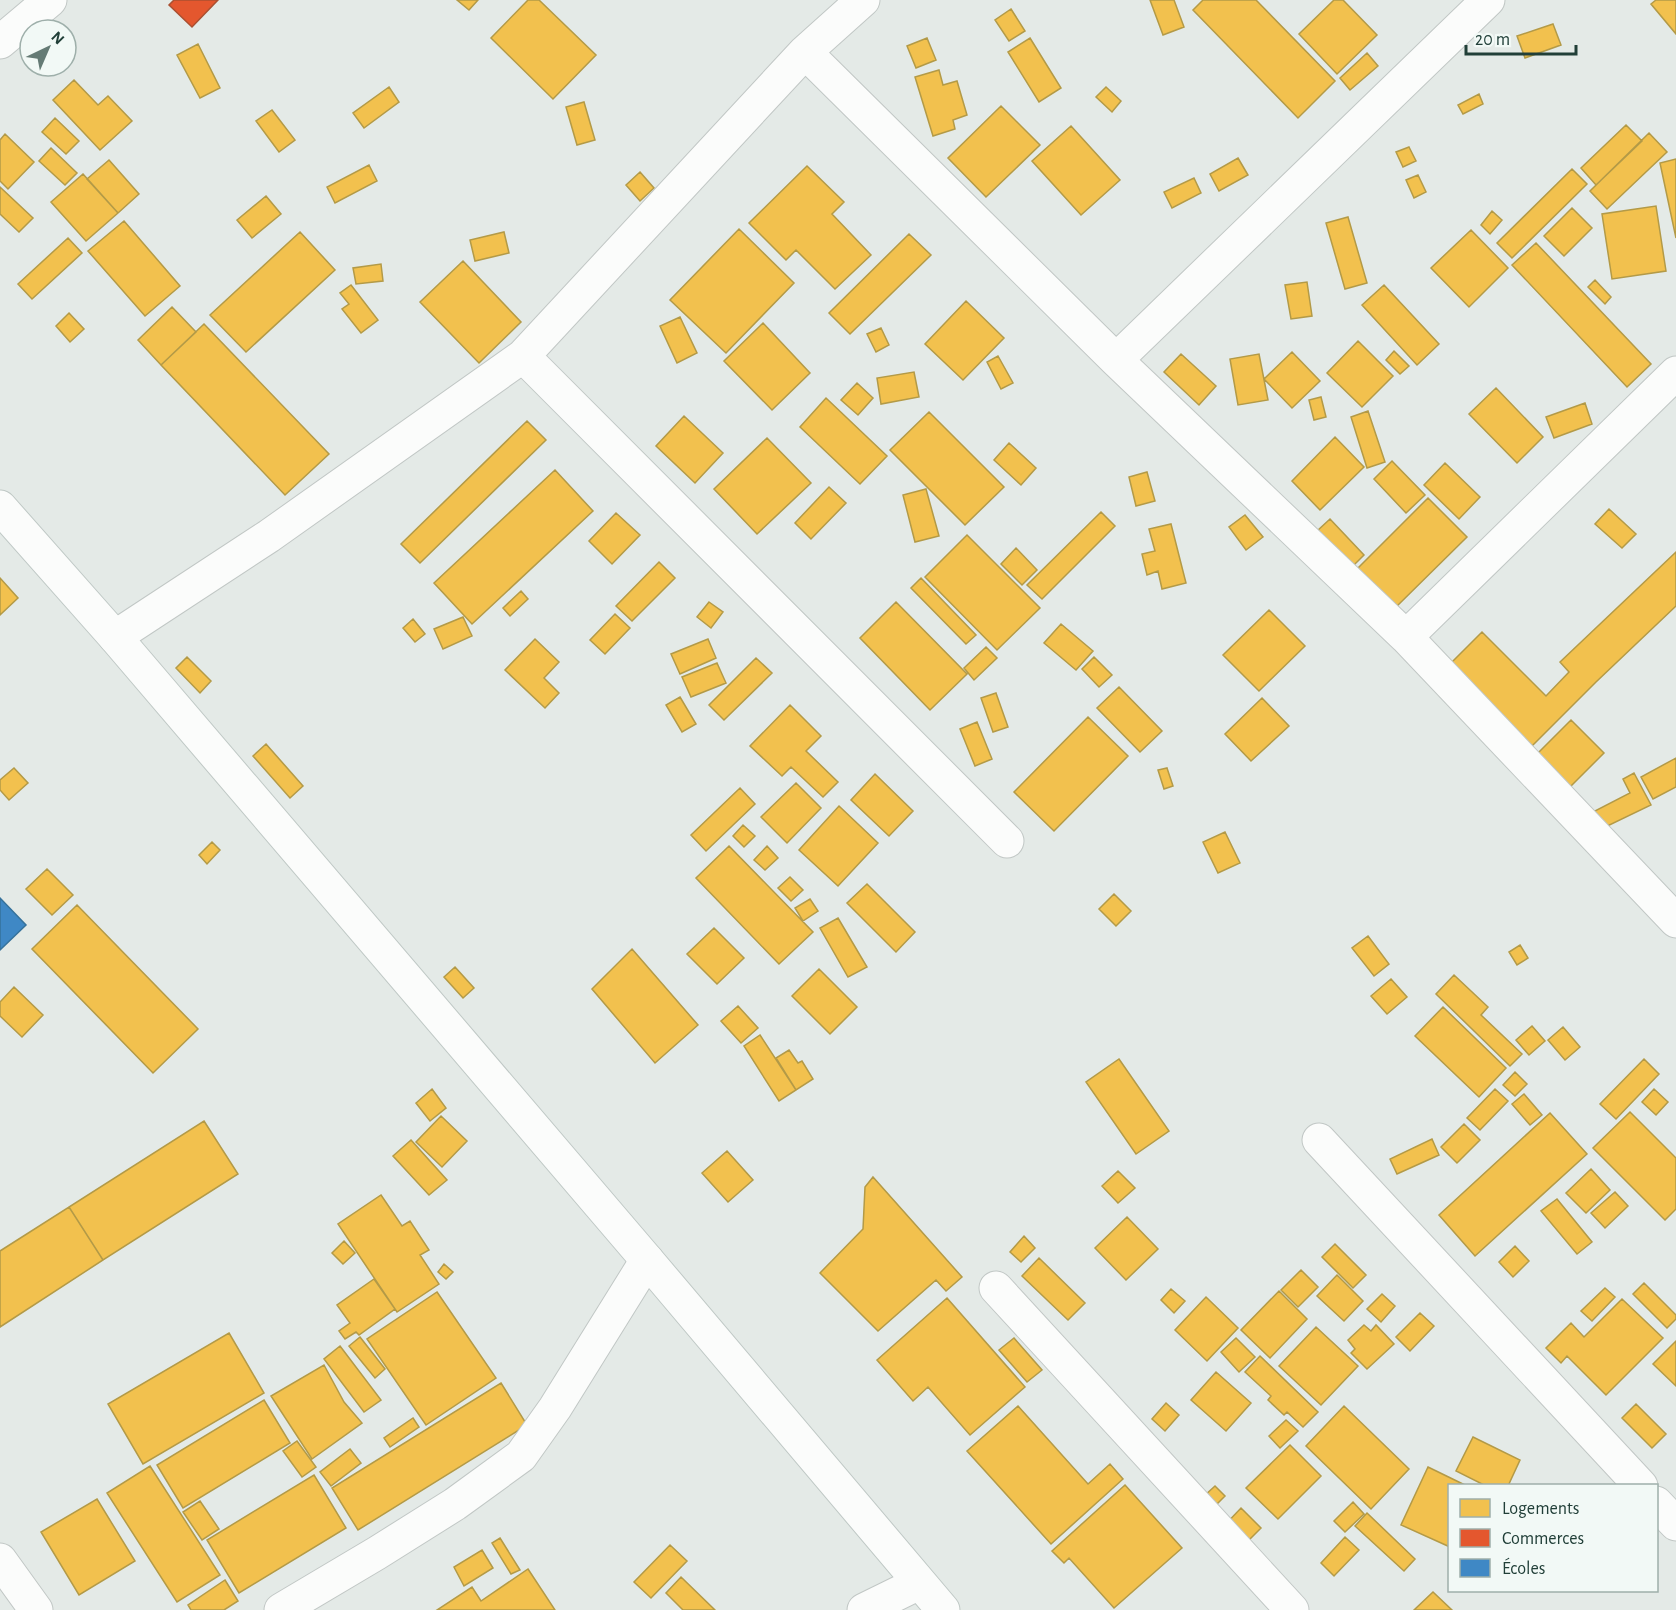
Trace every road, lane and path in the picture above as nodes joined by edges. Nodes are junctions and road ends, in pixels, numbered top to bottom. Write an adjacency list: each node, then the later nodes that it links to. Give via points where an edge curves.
1 (50, 0): 4 (street)
2 (863, 0): 5 (street)
3 (1488, 0): 7 (street)
4 (0, 42)
5 (806, 52): 6 (street); 7 (street)
6 (523, 356): 10 (street, via 269,536); 12 (street)
7 (1116, 360): 11 (street)
8 (1676, 373): 11 (street)
9 (0, 507): 10 (street)
10 (115, 637): 15 (street)
11 (1406, 637): 13 (street)
12 (1007, 841)
13 (1676, 921)
14 (1319, 1140): 17 (street)
15 (648, 1260): 21 (street); 23 (street, via 521,1456 454,1504)
16 (996, 1288): 26 (street)
17 (1640, 1484)
18 (1658, 1505): 19 (street)
19 (1676, 1524)
20 (0, 1560): 22 (street)
21 (919, 1583): 24 (street); 25 (street)
22 (36, 1610)
23 (281, 1610)
24 (864, 1610)
25 (943, 1610)
26 (1292, 1610)

